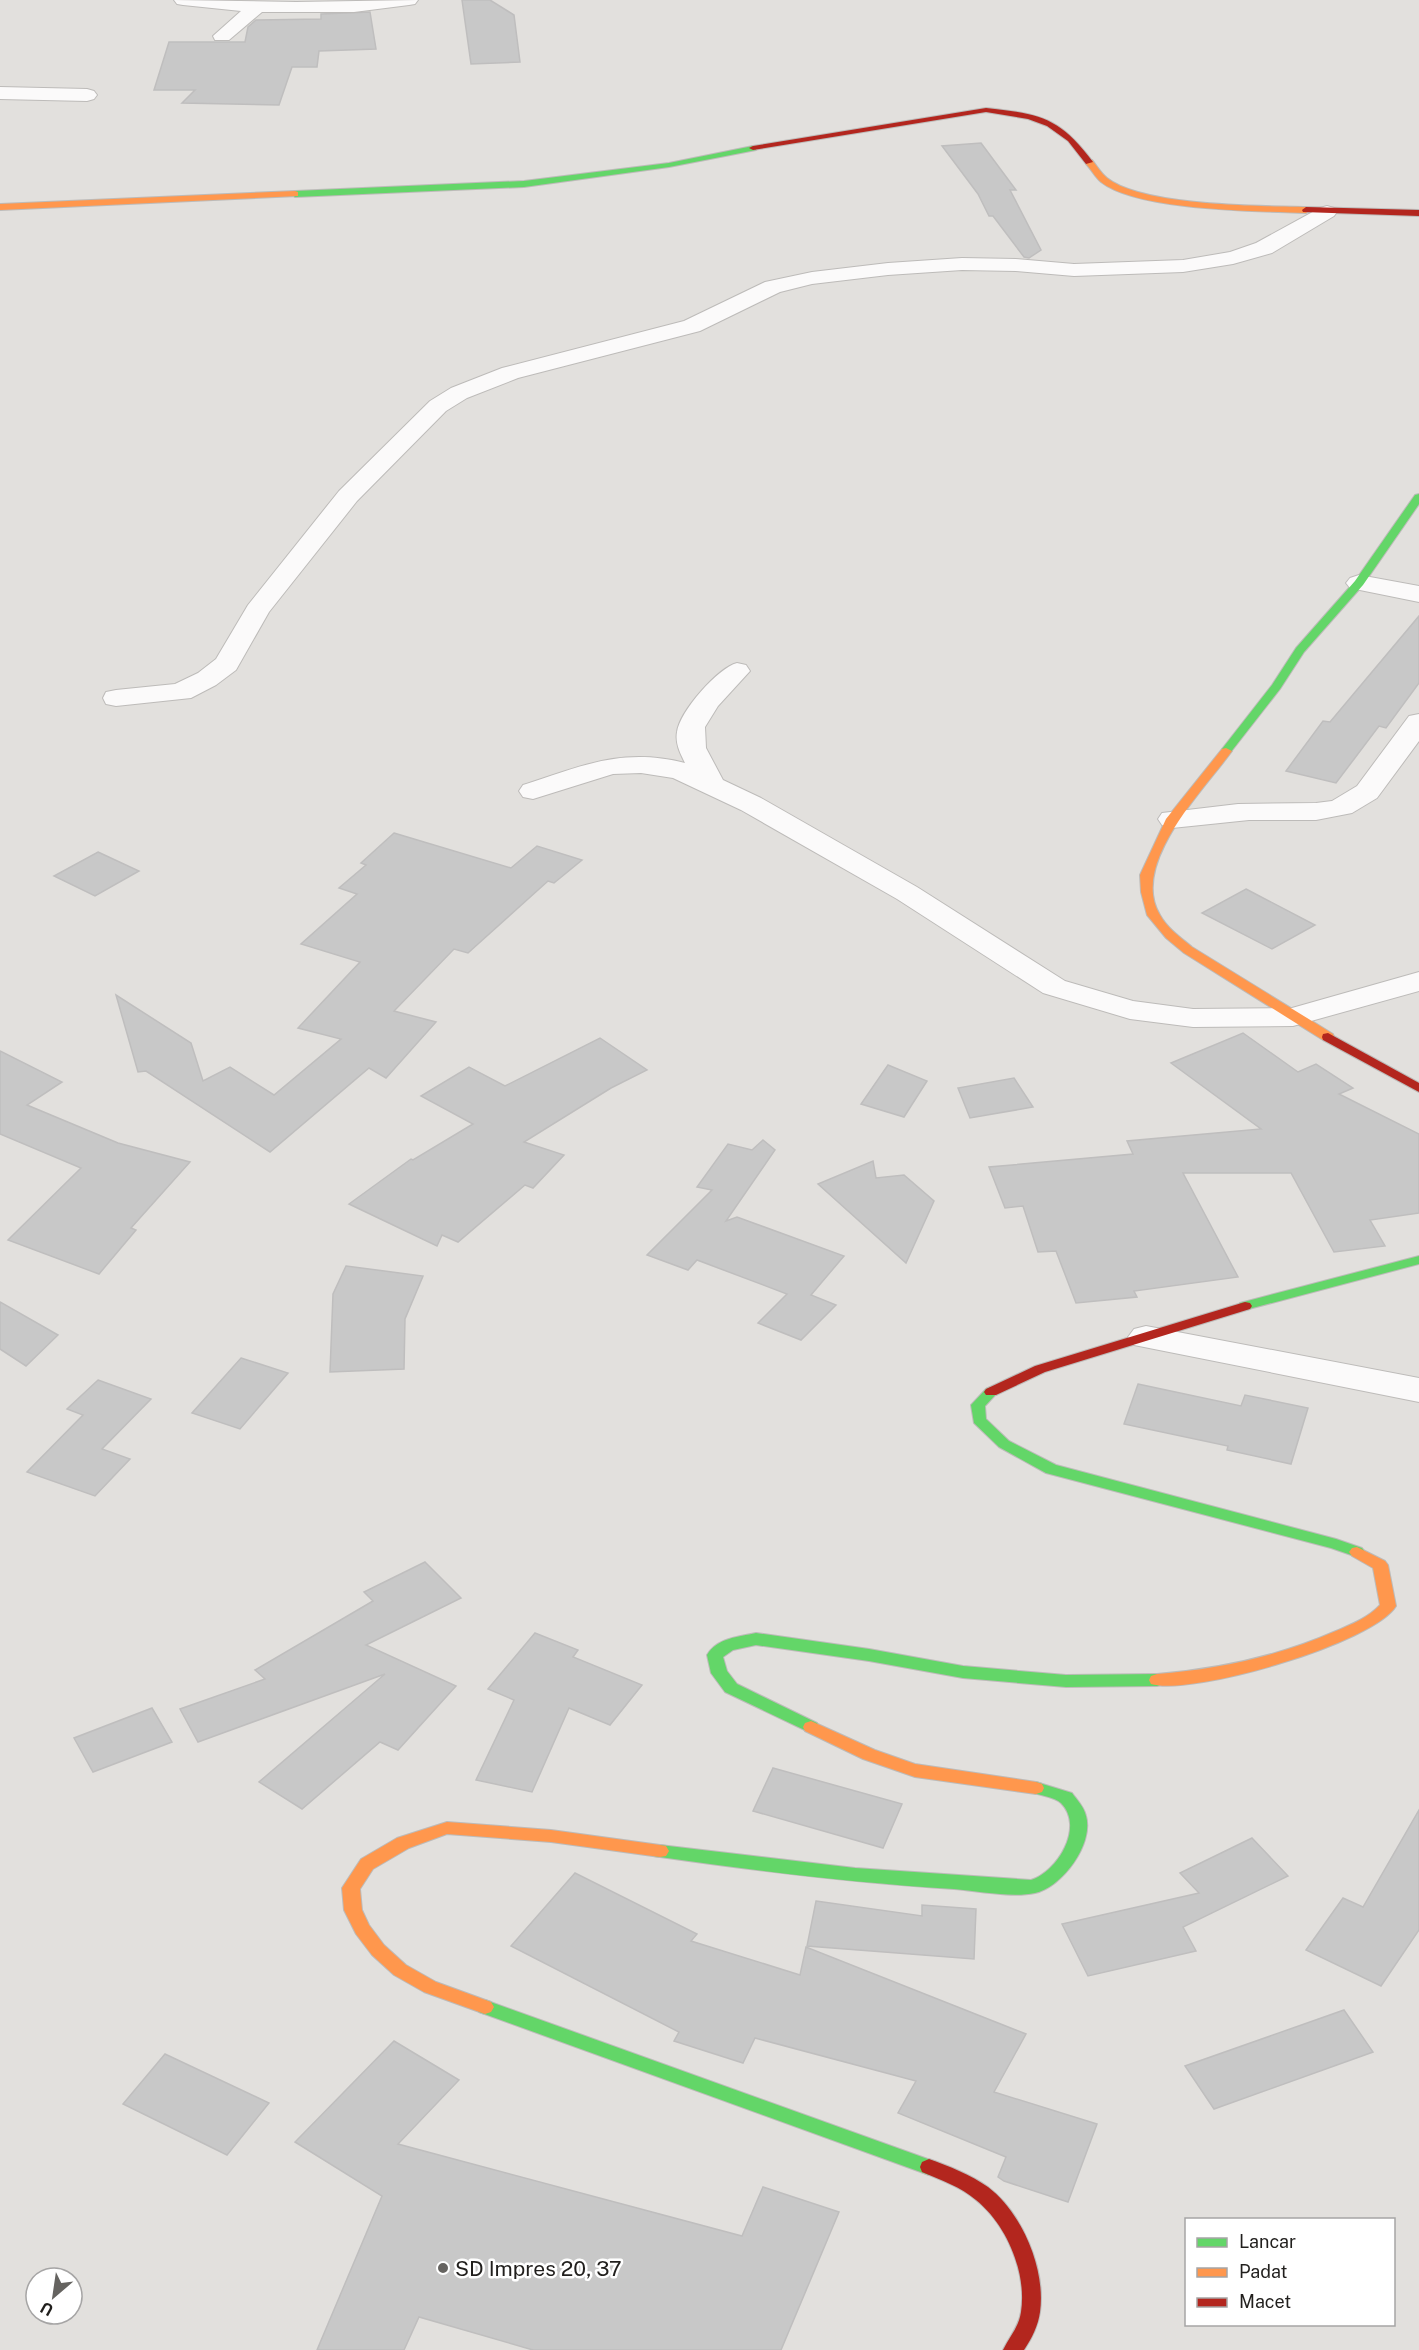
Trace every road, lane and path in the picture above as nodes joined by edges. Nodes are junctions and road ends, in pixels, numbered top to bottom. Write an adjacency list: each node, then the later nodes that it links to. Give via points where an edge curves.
1 (183, 0): 3 (street)
2 (409, 0): 3 (street, via 366,5)
3 (259, 5): 4 (street)
4 (222, 36)
5 (0, 93): 6 (street)
6 (87, 95)
7 (0, 207): 8 (street, via 524,184 669,165 780,142 986,110 1046,122 1067,135 1105,181 1123,189 1195,204)
8 (1327, 212): 9 (street); 14 (street, via 1264,248 1233,258 1183,266 1086,270 962,264 812,278 773,287 692,326 510,373 459,393 438,406 348,496 257,610 227,664 181,692)
9 (1419, 213)
10 (1419, 497): 11 (street)
11 (1359, 583): 12 (street); 18 (street, via 1300,650 1276,687)
12 (1419, 594)
13 (737, 671): 16 (street, via 699,712 690,734 694,753)
14 (117, 698)
15 (1419, 722): 18 (street, via 1367,792 1335,810 1219,813)
16 (711, 783): 17 (street, via 680,770 630,765 610,766); 21 (street, via 908,893 1054,987 1130,1010 1193,1018)
17 (532, 791)
18 (1172, 819): 21 (street, via 1146,875 1153,915 1188,951)
19 (1419, 963): 21 (street, via 1372,974)
20 (1419, 981): 21 (street)
21 (1276, 1012): 22 (street)
22 (1419, 1088)
23 (1419, 1260): 24 (street, via 1281,1295)
24 (1146, 1338): 25 (street); 26 (street, via 1040,1369 991,1392 978,1404 980,1420 1004,1444 1051,1469 1364,1555 1380,1565 1388,1606 1380,1617 1323,1644 1269,1662 1186,1678 1123,1682 963,1672 756,1639 728,1645 715,1655 719,1673 731,1688 857,1750 931,1774 1012,1783 1066,1797 1078,1816 1078,1830 1069,1857 1053,1878 1035,1887 926,1881 760,1865 551,1836 447,1828 403,1843 367,1864 351,1888 353,1910 378,1950 399,1970 430,1987 897,2155 985,2195 1008,2222 1027,2259 1032,2309 1021,2341)
25 (1419, 1390)
26 (1012, 2350)

